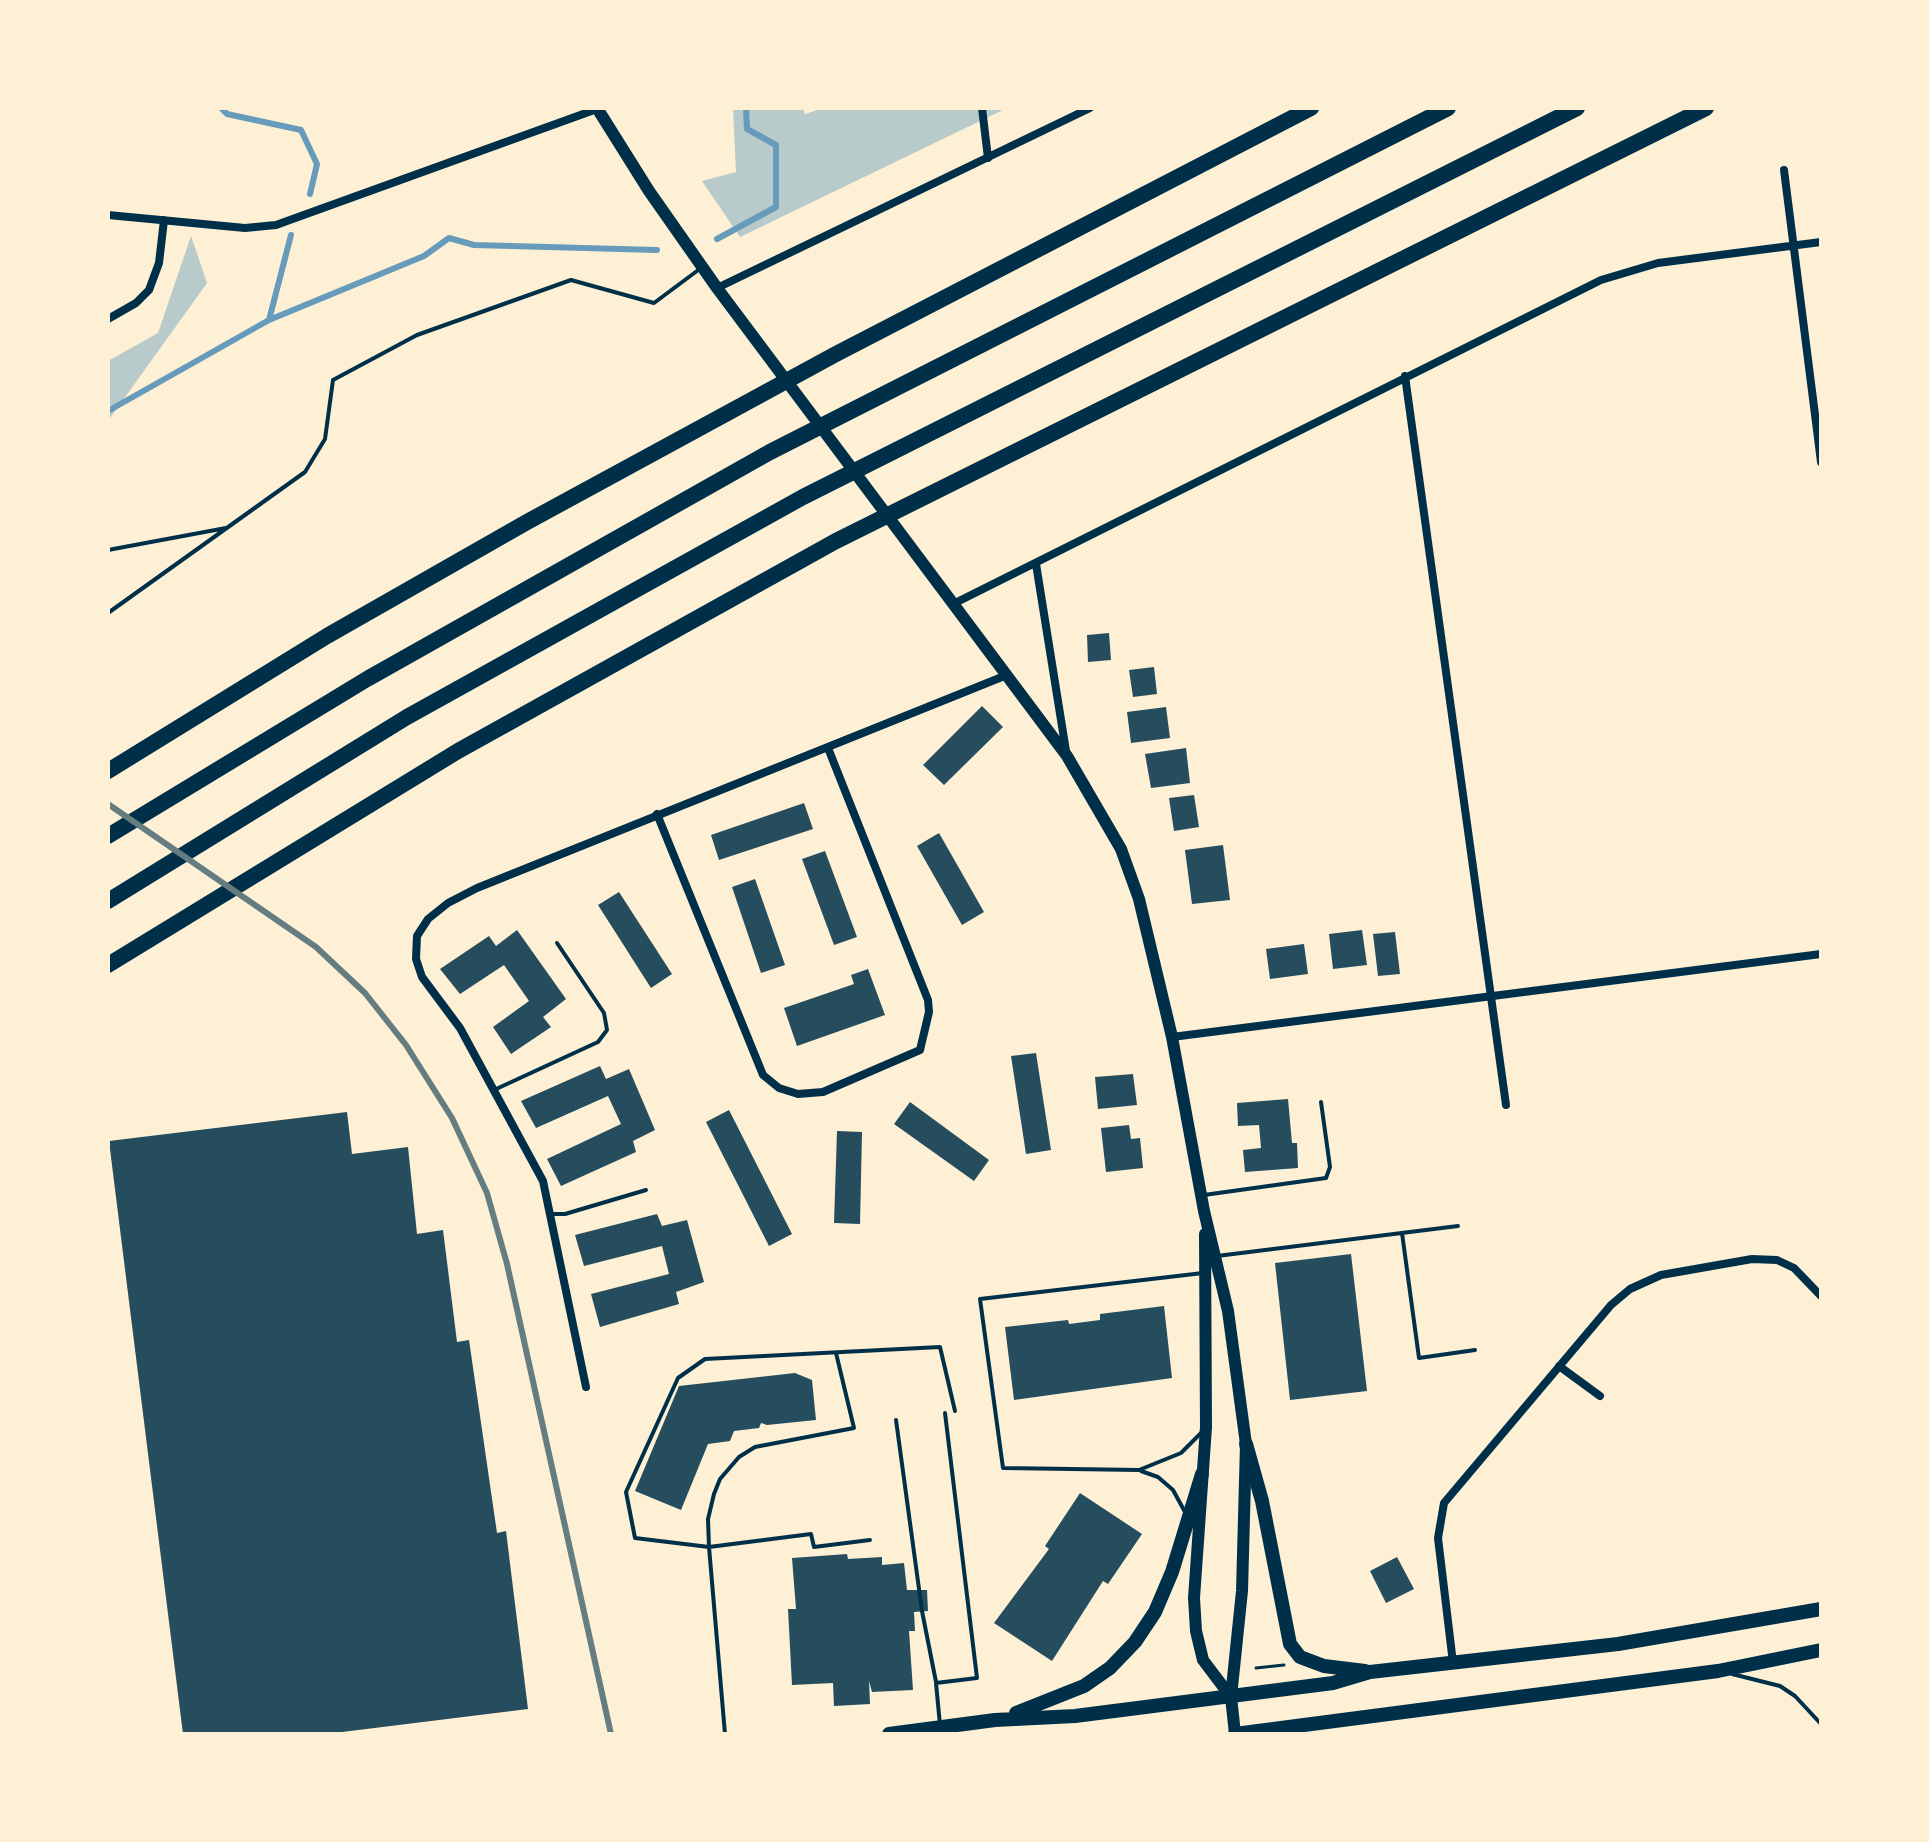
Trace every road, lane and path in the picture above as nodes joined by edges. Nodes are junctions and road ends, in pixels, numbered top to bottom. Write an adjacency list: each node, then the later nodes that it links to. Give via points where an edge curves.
1 (597, 108): 11 (street, via 276,225 245,228); 14 (main road)
2 (982, 108): 8 (street)
3 (1090, 108): 8 (street)
4 (1311, 108): 27 (highway, via 738,407 341,628)
5 (1448, 108): 29 (highway, via 770,452 548,574)
6 (1577, 108): 30 (highway, via 803,497 420,709)
7 (1706, 108): 33 (highway, via 836,541 458,751)
8 (988, 158): 15 (street)
9 (1784, 170): 13 (street)
10 (108, 215): 11 (street)
11 (164, 220): 16 (street, via 159,263 149,290)
12 (1821, 242): 13 (street)
13 (1793, 246): 17 (street, via 1630,270); 18 (street)
14 (703, 267): 15 (main road); 19 (lane, via 654,303 571,280 417,335 333,380 325,439 316,457 293,484)
15 (717, 288): 22 (main road)
16 (108, 319)
17 (1405, 376): 21 (street); 34 (street)
18 (1821, 462)
19 (228, 527): 20 (lane); 23 (lane)
20 (108, 550)
21 (1036, 564): 22 (street); 26 (street)
22 (953, 604): 24 (main road)
23 (108, 613)
24 (1007, 675): 25 (street); 26 (main road)
25 (828, 748): 28 (street); 28 (street, via 929,1012 920,1050 823,1092 798,1094 763,1075)
26 (1067, 756): 35 (main road, via 1121,849 1139,899)
27 (108, 771)
28 (657, 814): 36 (street, via 448,903 417,936 422,977 460,1028)
29 (108, 836)
30 (108, 901)
31 (557, 943): 36 (lane, via 604,1013 607,1030 598,1042)
32 (1821, 954): 34 (street)
33 (108, 965)
34 (1490, 995): 35 (street); 38 (street)
35 (1172, 1037): 40 (main road)
36 (494, 1090): 42 (street, via 543,1181)
37 (1321, 1102): 40 (lane, via 1330,1167 1326,1178)
38 (1506, 1105)
39 (646, 1190): 42 (lane)
40 (1201, 1195): 41 (main road)
41 (1204, 1211): 45 (main road); 46 (main road)
42 (550, 1214): 51 (street)
43 (1458, 1226): 44 (lane)
44 (1402, 1233): 45 (lane); 48 (lane, via 1419,1358)
45 (1215, 1255): 57 (main road)
46 (1205, 1273): 56 (main road); 58 (lane, via 980,1299 1003,1468)
47 (1821, 1296): 50 (street, via 1794,1268 1777,1260 1752,1259 1661,1275 1611,1305)
48 (1475, 1350)
49 (836, 1353): 53 (lane, via 940,1347); 62 (lane, via 854,1428 755,1447 739,1457 714,1494); 62 (lane, via 705,1359 678,1378 626,1492 635,1538)
50 (1559, 1366): 52 (street); 65 (street, via 1444,1503 1438,1538)
51 (586, 1387)
52 (1600, 1396)
53 (955, 1411)
54 (945, 1413): 70 (lane, via 977,1678)
55 (896, 1420): 70 (lane)
56 (1206, 1427): 58 (lane, via 1181,1453); 59 (main road)
57 (1246, 1444): 69 (main road, via 1290,1644 1300,1657 1324,1666); 71 (main road, via 1242,1591)
58 (1139, 1470): 60 (lane, via 1173,1490)
59 (1202, 1474): 60 (main road); 71 (main road, via 1196,1631 1203,1660)
60 (1188, 1522): 72 (main road, via 1155,1612 1135,1642 1084,1686)
61 (870, 1540): 62 (lane, via 814,1547 811,1534)
62 (709, 1547): 76 (lane)
63 (1821, 1609): 65 (main road, via 1633,1642)
64 (1821, 1650): 68 (main road)
65 (1453, 1663): 69 (main road)
66 (1288, 1665): 67 (path)
67 (1256, 1668)
68 (1718, 1671): 73 (main road); 74 (lane, via 1780,1686)
69 (1370, 1672): 71 (main road, via 1333,1683)
70 (936, 1683): 75 (lane)
71 (1231, 1697): 72 (main road); 78 (main road)
72 (995, 1720): 75 (main road)
73 (1352, 1720): 78 (main road); 79 (main road)
74 (1821, 1723)
75 (941, 1727): 77 (main road)
76 (725, 1734)
77 (889, 1734)
78 (1235, 1734)
79 (1319, 1734)

